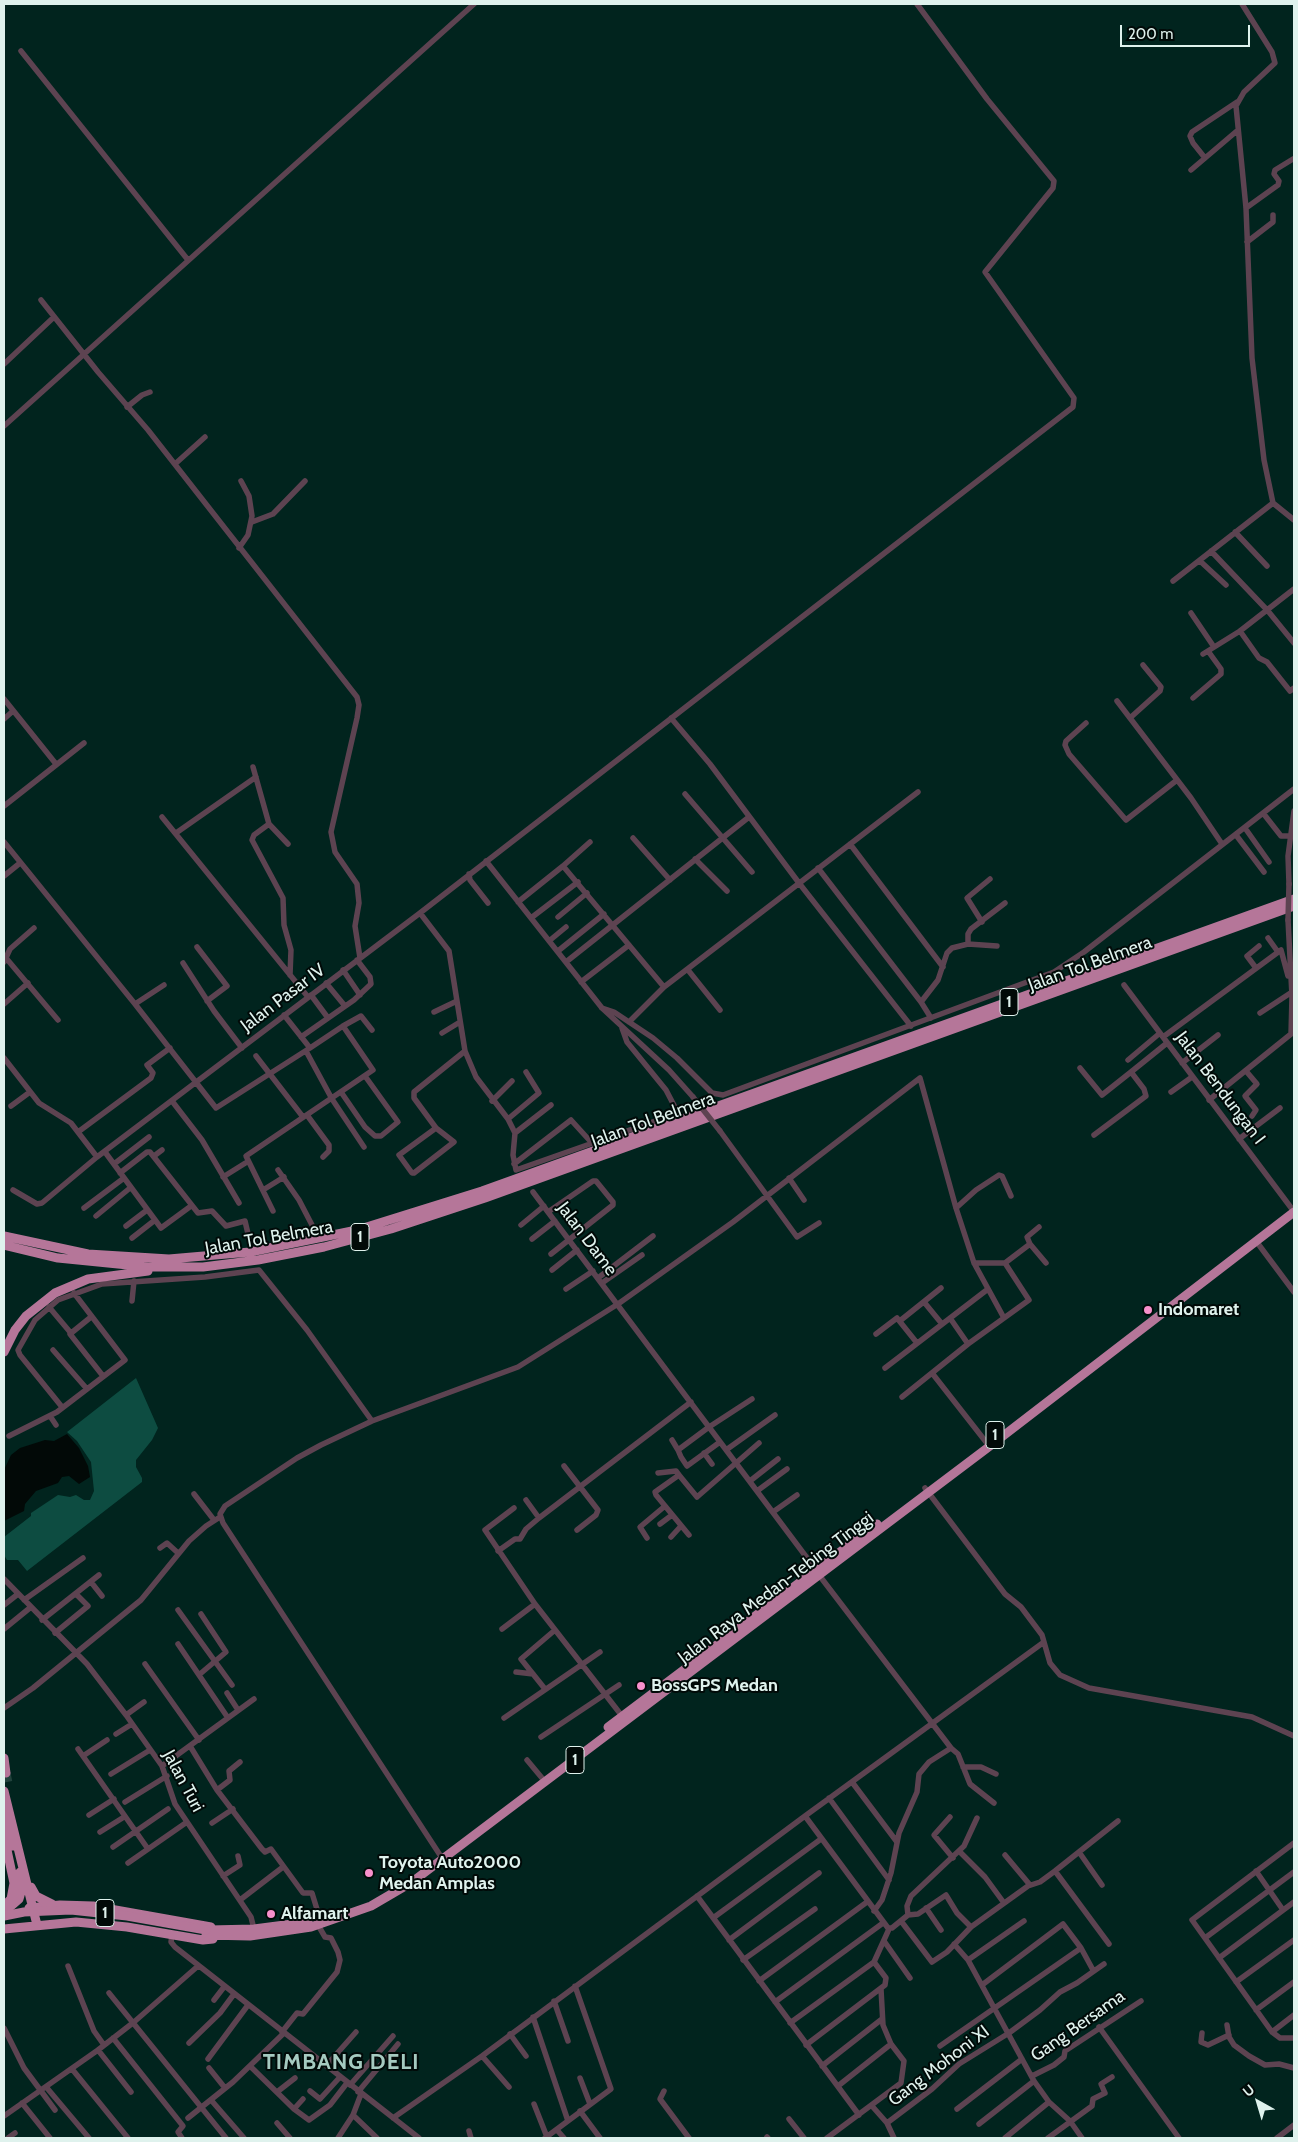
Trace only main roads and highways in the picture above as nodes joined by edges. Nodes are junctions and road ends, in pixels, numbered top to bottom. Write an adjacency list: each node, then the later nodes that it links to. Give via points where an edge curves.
1 (1294, 899): 4 (highway, Jalan Tol Belmera / 1, via 482,1191 357,1230 250,1252 169,1259 88,1254)
2 (1294, 906): 6 (highway, Jalan Tol Belmera / 1, via 391,1229 296,1252)
3 (1294, 1211): 8 (highway, Jalan Raya Medan-Tebing Tinggi / 1); 8 (highway, Jalan Raya Medan-Tebing Tinggi / 1, via 986,1442)
4 (4, 1236)
5 (4, 1245): 6 (highway, Jalan Tol Belmera / 1, via 58,1258 114,1265)
6 (203, 1267): 7 (highway, via 106,1276 70,1286 55,1293 26,1316)
7 (4, 1352)
8 (927, 1490): 9 (highway, Jalan Raya Medan-Tebing Tinggi / 1)
9 (818, 1572): 22 (highway, Jalan Raya Medan-Tebing Tinggi / 1, via 440,1855 385,1893); 22 (highway, Jalan Raya Medan-Tebing Tinggi / 1, via 420,1878 376,1903)
10 (4, 1758): 11 (highway)
11 (6, 1782): 12 (highway)
12 (7, 1810): 14 (highway); 15 (highway)
13 (4, 1836): 17 (highway, via 14,1883 11,1899)
14 (20, 1872): 18 (highway); 19 (highway, via 19,1899)
15 (27, 1880): 16 (highway, via 36,1896); 18 (highway)
16 (55, 1905): 18 (highway); 26 (highway, via 104,1907)
17 (4, 1906)
18 (30, 1908): 19 (highway); 23 (highway)
19 (4, 1912)
20 (4, 1916): 25 (highway, 1, bridge, via 71,1910 127,1916)
21 (4, 1922): 25 (highway, 1, via 71,1916)
22 (319, 1922): 26 (highway, Jalan Raya Medan-Tebing Tinggi / 1); 26 (highway, Jalan Raya Medan-Tebing Tinggi / 1, via 276,1934)
23 (31, 1926): 24 (highway); 26 (highway, via 95,1923 203,1940)
24 (6, 1930)
25 (206, 1932): 26 (highway, 1)
26 (222, 1934)

